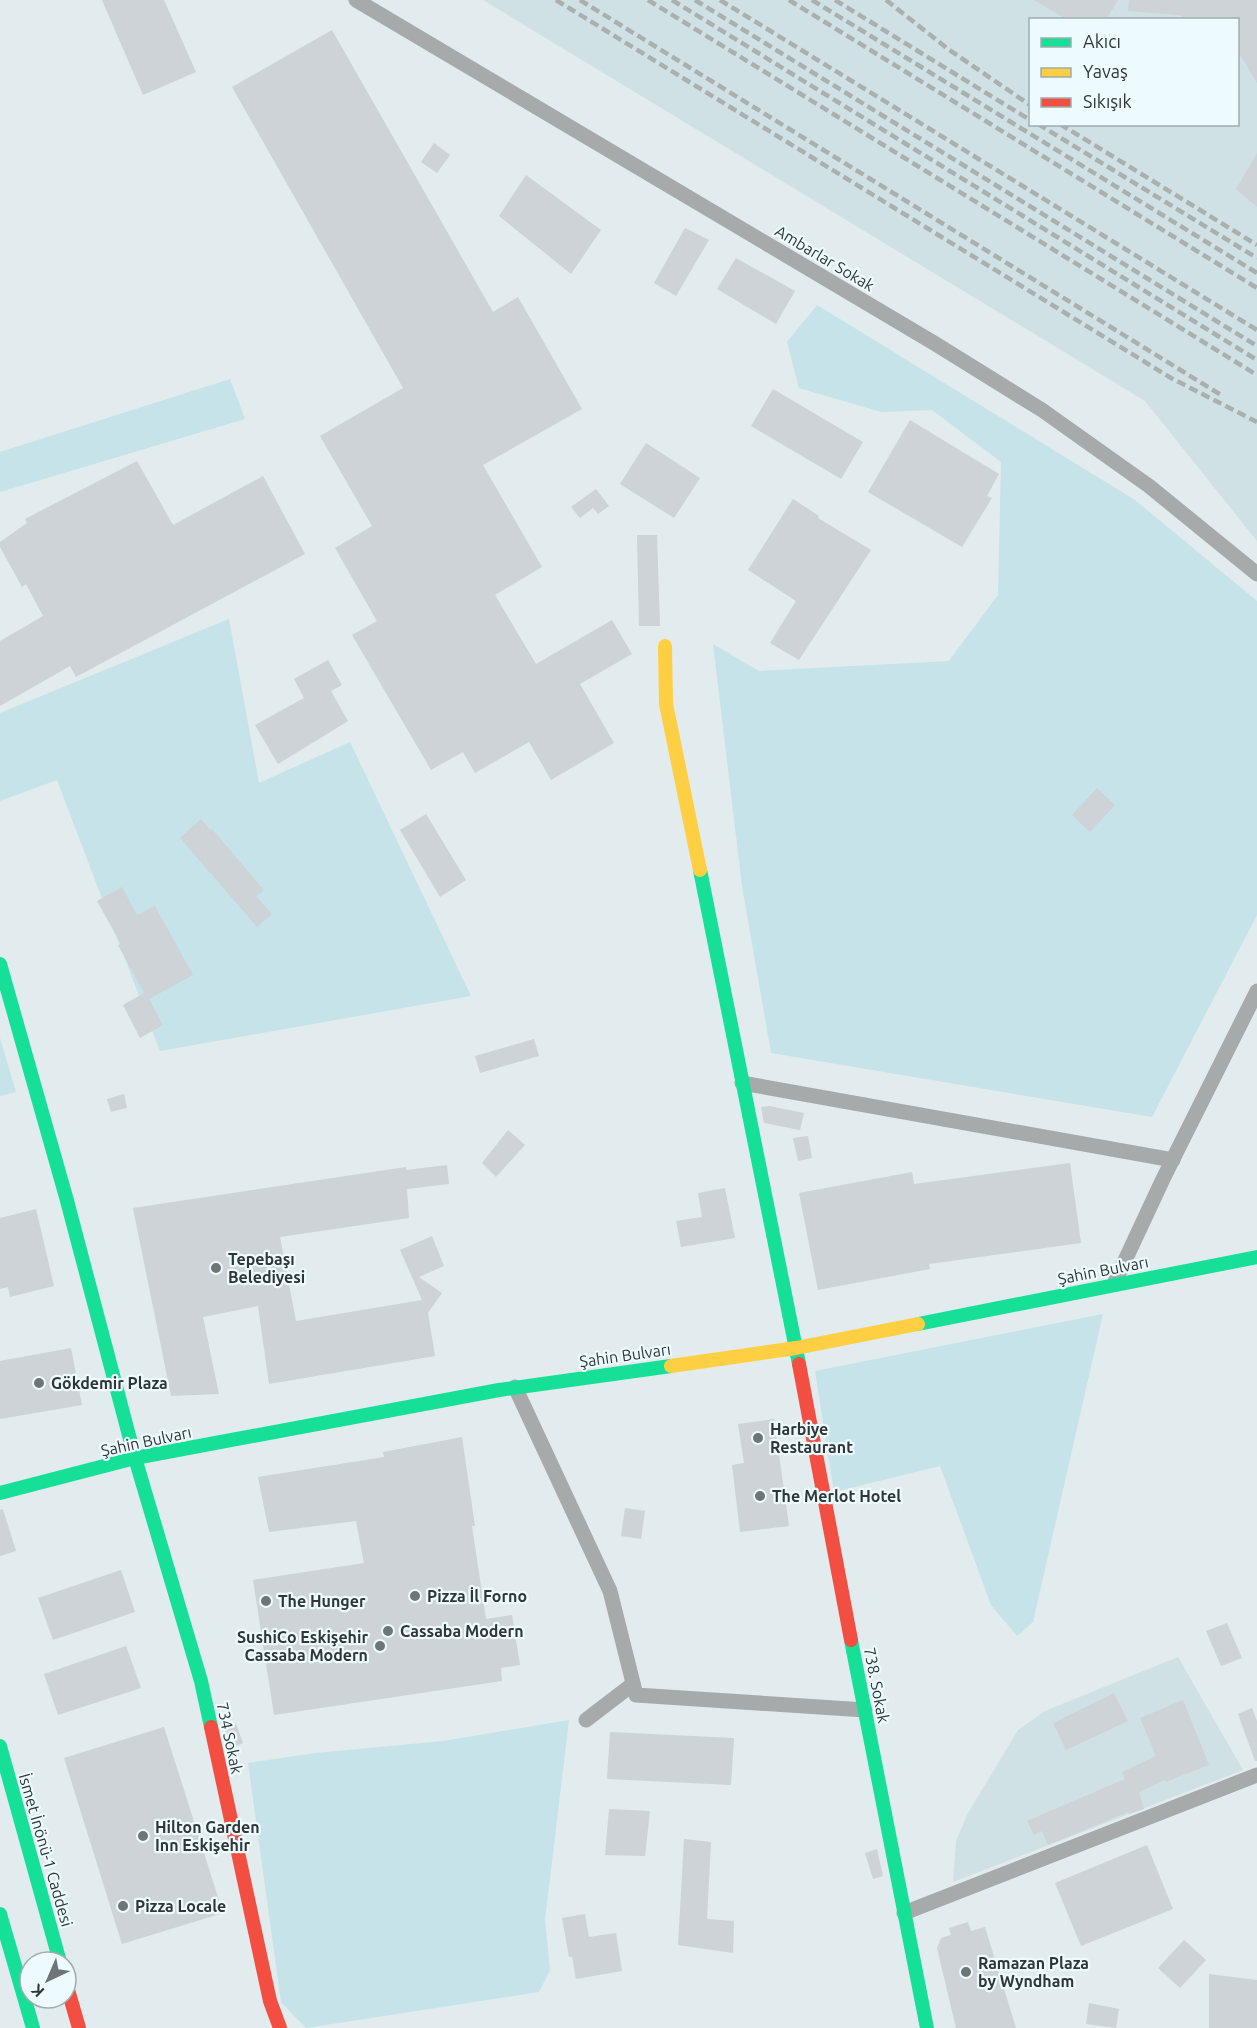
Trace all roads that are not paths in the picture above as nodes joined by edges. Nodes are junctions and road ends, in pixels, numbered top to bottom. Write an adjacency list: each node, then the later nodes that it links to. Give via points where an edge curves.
1 (356, 0): 2 (street, Ambarlar Sokak, via 1042,410 1149,486)
2 (1257, 574)
3 (665, 645): 6 (street, 738. Sokak, via 666,704)
4 (0, 964): 12 (street, 734 Sokak)
5 (1257, 991): 7 (street)
6 (742, 1083): 7 (street); 10 (street, 738. Sokak)
7 (1173, 1160): 9 (street)
8 (1257, 1257): 9 (street, Şahin Bulvarı)
9 (1114, 1284): 10 (street, Şahin Bulvarı)
10 (796, 1348): 11 (street, Şahin Bulvarı); 15 (street, 738. Sokak)
11 (516, 1387): 12 (street, Şahin Bulvarı); 14 (street, via 610,1591)
12 (135, 1458): 13 (street, Şahin Bulvarı); 25 (street, 734 Sokak, via 201,1681 270,2001)
13 (0, 1493)
14 (633, 1684): 15 (street, via 636,1695); 16 (street)
15 (865, 1710): 19 (street, 738. Sokak)
16 (586, 1720)
17 (0, 1746): 21 (street, İsmet İnönü-1 Caddesi)
18 (1257, 1775): 19 (street)
19 (904, 1913): 26 (street, 738. Sokak)
20 (0, 1914): 23 (street)
21 (57, 1950)
22 (74, 2010): 24 (street)
23 (33, 2028)
24 (79, 2028)
25 (280, 2028)
26 (927, 2028)

